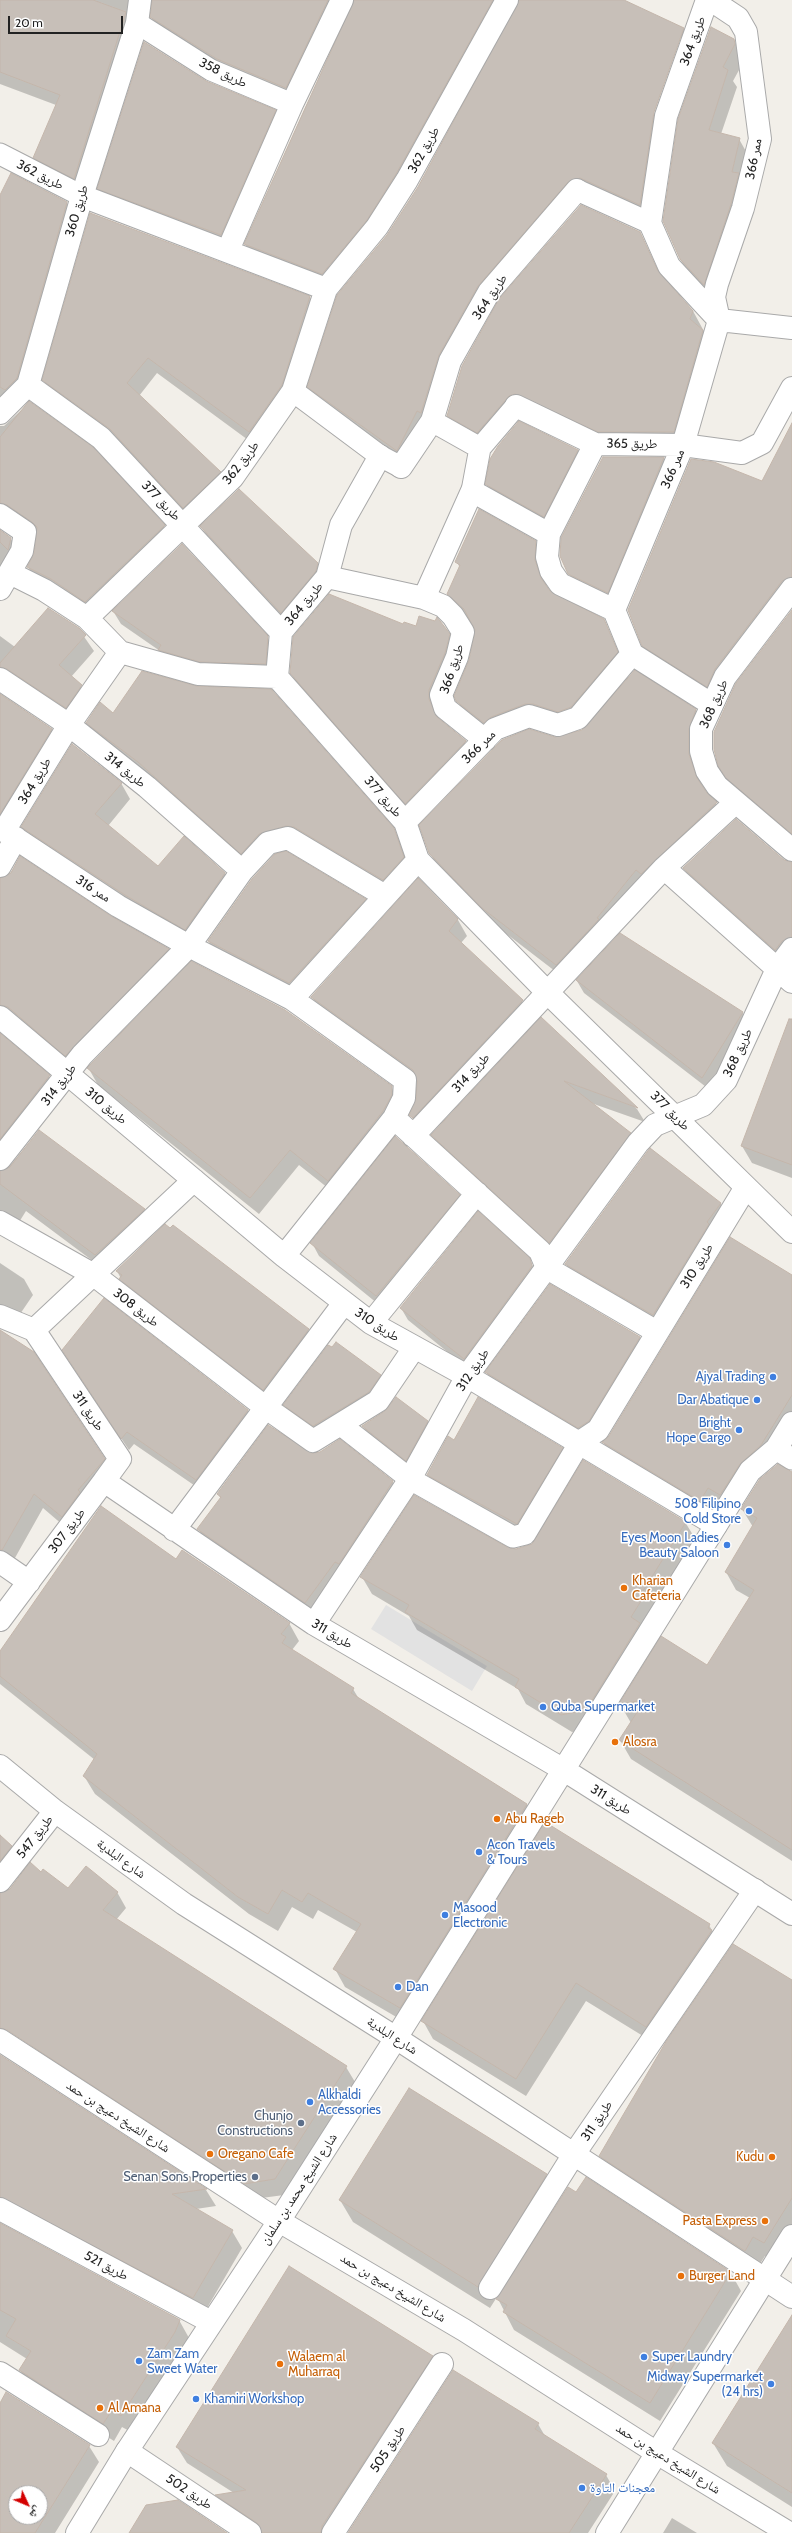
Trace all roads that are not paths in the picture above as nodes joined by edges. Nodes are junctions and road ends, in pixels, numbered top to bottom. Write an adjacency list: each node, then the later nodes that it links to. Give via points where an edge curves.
1 (139, 0): 6 (street, طريق 360)
2 (342, 0): 7 (street)
3 (507, 0): 13 (street, طريق 362, via 407,180 377,227)
4 (707, 0): 11 (street, طريق 364, via 666,116)
5 (711, 0): 14 (street, ممر 366, via 738,18 746,32 760,139 743,208 714,297)
6 (137, 22): 7 (lane, طريق 358, via 210,70); 10 (street, طريق 360)
7 (292, 104): 12 (street)
8 (0, 154): 10 (lane, طريق 362)
9 (577, 190): 11 (lane, طريق 364); 22 (street, طريق 364, via 489,292 450,361)
10 (82, 196): 12 (street, طريق 362); 16 (street, طريق 360)
11 (650, 223): 14 (street, via 669,266)
12 (228, 250): 13 (street, طريق 362)
13 (326, 289): 18 (street, طريق 362)
14 (719, 320): 15 (street); 24 (street, ممر 366)
15 (792, 328)
16 (28, 385): 20 (street, طريق 360); 30 (street, طريق 377, via 101,438)
17 (792, 388): 21 (street, طريق 365)
18 (294, 391): 26 (lane, طريق 364); 30 (street, طريق 362, via 233,477)
19 (516, 406): 23 (street, طريق 365); 25 (lane)
20 (0, 413)
21 (787, 414): 24 (street, طريق 365, via 762,443 742,453)
22 (432, 421): 25 (lane); 27 (street, طريق 364)
23 (595, 444): 24 (street, طريق 365); 31 (street)
24 (683, 445): 36 (street, ممر 366)
25 (480, 448): 28 (lane)
26 (380, 456): 27 (lane, طريق 364); 32 (street, طريق 364, via 341,525)
27 (400, 467)
28 (472, 491): 31 (street); 35 (street)
29 (0, 515): 33 (street, via 25,532 22,551)
30 (184, 524): 37 (street, طريق 362); 38 (street, طريق 377)
31 (549, 534): 36 (street, via 547,557 551,571 560,584)
32 (327, 577): 35 (street, طريق 366); 38 (street, طريق 364)
33 (5, 581): 37 (street, via 44,590)
34 (792, 589): 43 (street, طريق 368, via 725,677)
35 (424, 598): 45 (street, طريق 366, via 443,606 463,632 457,657 441,696 445,708)
36 (614, 610): 40 (street)
37 (87, 618): 39 (street)
38 (282, 632): 41 (street, طريق 364)
39 (120, 652): 41 (street, via 198,674); 44 (street, طريق 364)
40 (632, 654): 43 (street); 45 (street, ممر 366, via 578,718 558,725 529,716 495,728)
41 (277, 677): 47 (street, طريق 377)
42 (0, 679): 44 (street, طريق 314)
43 (711, 704): 46 (street, طريق 368, via 701,729 701,751 707,771 717,786)
44 (69, 725): 48 (street, طريق 364); 53 (street, طريق 314, via 147,787)
45 (485, 740): 47 (street, ممر 366)
46 (735, 803): 49 (street, طريق 368); 52 (street)
47 (405, 822): 50 (street, طريق 377)
48 (7, 832): 51 (street); 55 (street, ممر 316, via 118,906)
49 (792, 850)
50 (418, 860): 54 (street); 58 (street, طريق 377)
51 (0, 866)
52 (664, 868): 57 (street); 58 (street)
53 (242, 871): 54 (street, طريق 314, via 268,843 288,838); 55 (street, طريق 314)
54 (385, 896): 59 (street)
55 (189, 946): 59 (street); 61 (street, طريق 314, via 82,1056)
56 (792, 949): 57 (street, طريق 368)
57 (784, 975): 62 (street, طريق 368, via 726,1080 703,1105)
58 (547, 992): 62 (street, طريق 377); 64 (street, طريق 314)
59 (292, 1000): 63 (street, via 405,1080 404,1098)
60 (0, 1017): 61 (street, طريق 310)
61 (68, 1074): 65 (street, طريق 314); 66 (street, طريق 310)
62 (675, 1116): 67 (street, طريق 377); 72 (street, طريق 312, via 655,1125 638,1143)
63 (394, 1118): 64 (street); 71 (street)
64 (413, 1136): 68 (street)
65 (0, 1159)
66 (194, 1180): 71 (street, طريق 310); 73 (street)
67 (746, 1187): 70 (street, طريق 377); 78 (street, طريق 310)
68 (477, 1193): 72 (street, via 540,1251); 76 (street)
69 (0, 1222): 73 (street, طريق 308)
70 (792, 1232)
71 (284, 1256): 74 (street, طريق 310)
72 (547, 1268): 78 (street); 80 (street, طريق 312)
73 (94, 1275): 77 (street); 81 (street, طريق 308)
74 (344, 1303): 76 (street, طريق 310); 81 (street)
75 (0, 1316): 77 (street)
76 (371, 1323): 79 (street, طريق 310)
77 (34, 1330): 87 (street, طريق 311, via 120,1459)
78 (657, 1332): 84 (street, طريق 310, via 598,1430)
79 (414, 1348): 80 (street, طريق 310); 83 (street, طريق 308, via 378,1401)
80 (467, 1376): 84 (street, طريق 310); 86 (street, طريق 312)
81 (265, 1407): 83 (street, طريق 308, via 313,1441); 89 (street)
82 (792, 1423): 85 (street, شارع الشيخ محمد بن سلمان)
83 (341, 1425): 86 (lane)
84 (580, 1442): 86 (lane, via 525,1534 513,1537); 88 (street, طريق 310)
85 (784, 1454): 88 (street, شارع الشيخ محمد بن سلمان, via 750,1471)
86 (410, 1479): 93 (street, طريق 312)
87 (104, 1481): 89 (street, طريق 311); 91 (street, طريق 307)
88 (716, 1525): 95 (street, شارع الشيخ محمد بن سلمان)
89 (174, 1530): 93 (street, طريق 311)
90 (0, 1562): 91 (street)
91 (29, 1582): 92 (street, طريق 307)
92 (0, 1620)
93 (314, 1624): 95 (street, طريق 311)
94 (0, 1766): 96 (street, شارع البلدية)
95 (564, 1770): 98 (street, طريق 311); 100 (street, شارع الشيخ محمد بن سلمان)
96 (55, 1811): 97 (street, طريق 547); 100 (street, شارع البلدية, via 184,1904)
97 (0, 1881)
98 (755, 1890): 99 (street, طريق 311); 102 (street, طريق 311)
99 (792, 1914)
100 (396, 2038): 102 (street, شارع البلدية); 104 (street, شارع الشيخ محمد بن سلمان)
101 (0, 2040): 104 (street, شارع الشيخ دعيج بن حمد)
102 (574, 2154): 106 (street, شارع البلدية); 107 (street)
103 (3, 2216): 109 (street, طريق 521)
104 (279, 2221): 109 (street, شارع الشيخ محمد بن سلمان); 114 (street, شارع الشيخ دعيج بن حمد, via 464,2330)
105 (792, 2236): 106 (street)
106 (765, 2279): 108 (street, شارع البلدية); 114 (street)
107 (490, 2288)
108 (792, 2297)
109 (211, 2322): 113 (street, شارع الشيخ محمد بن سلمان)
110 (442, 2364): 117 (street, طريق 505)
111 (0, 2373): 112 (street)
112 (98, 2435)
113 (127, 2451): 115 (street, شارع الشيخ محمد بن سلمان); 116 (street, طريق 502)
114 (657, 2453): 118 (street); 119 (street, شارع الشيخ دعيج بن حمد)
115 (77, 2533)
116 (250, 2533)
117 (333, 2533)
118 (607, 2533)
119 (789, 2533)

